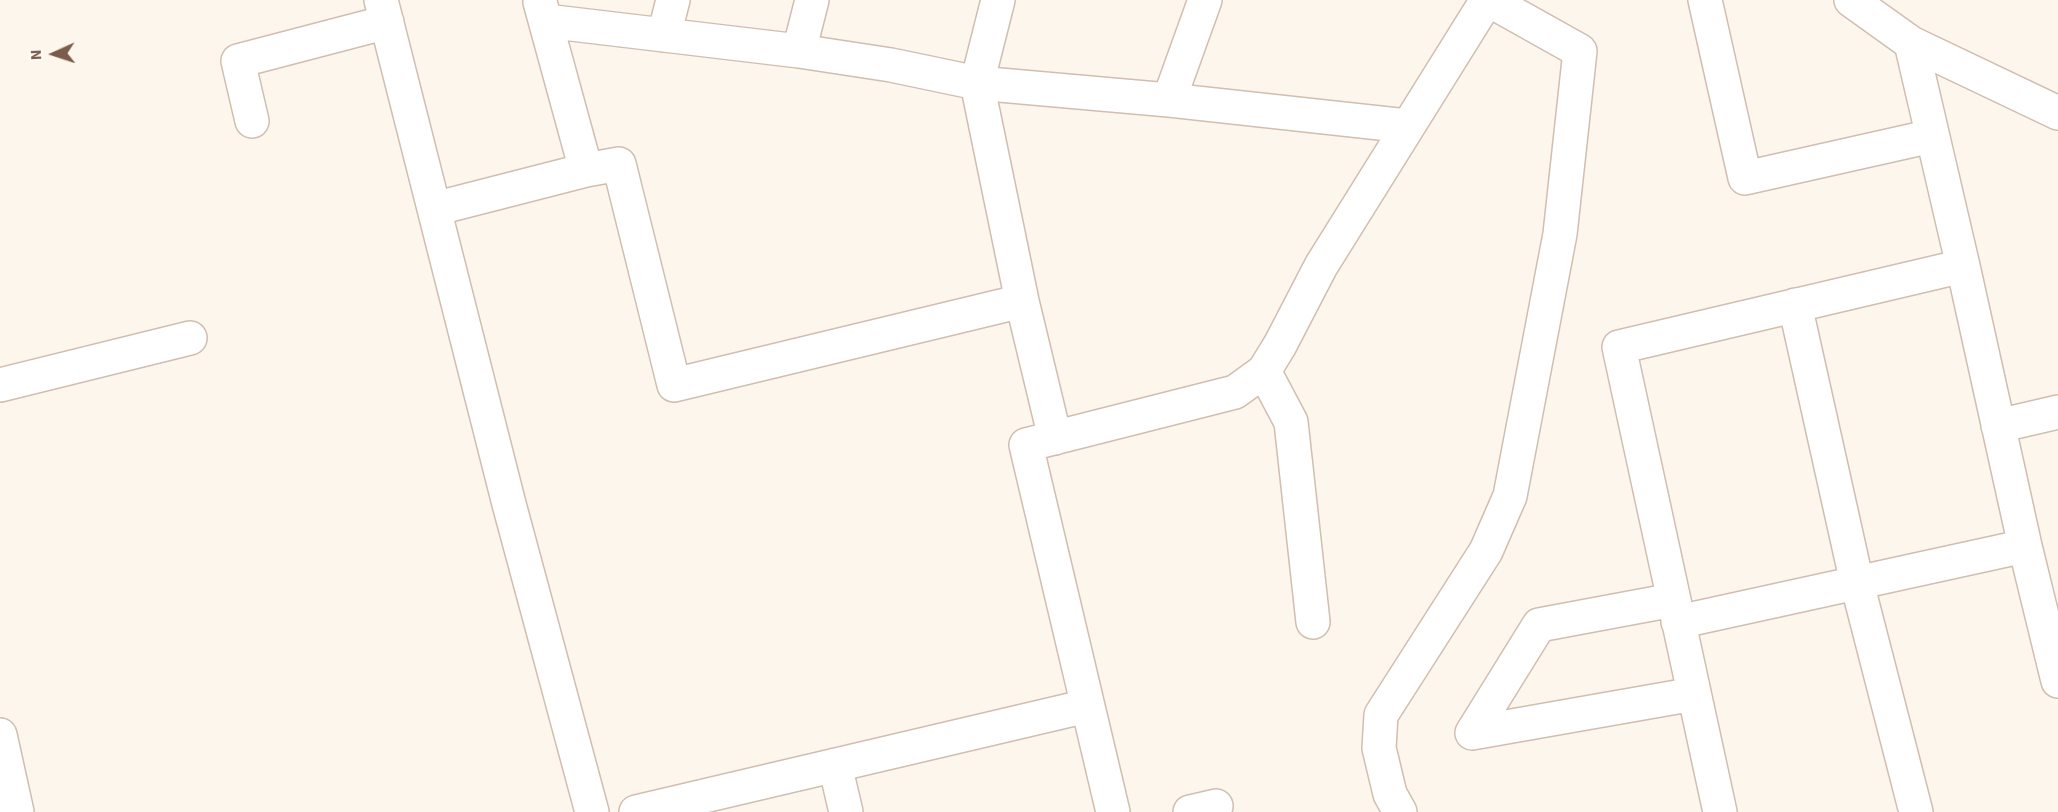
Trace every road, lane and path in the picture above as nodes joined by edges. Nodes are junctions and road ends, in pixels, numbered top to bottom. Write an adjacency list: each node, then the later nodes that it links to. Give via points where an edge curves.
1 (673, 0): 10 (street)
2 (812, 0): 12 (street)
3 (998, 0): 13 (street)
4 (1205, 0): 14 (street)
5 (1488, 0): 17 (street); 44 (street, via 1580,51 1579,62 1560,234 1510,496 1486,551 1381,715 1379,748 1390,794)
6 (1705, 0): 18 (street, via 1745,178)
7 (1851, 0): 11 (street)
8 (384, 11): 16 (street, via 238,61); 20 (street)
9 (543, 11): 10 (street); 19 (street)
10 (664, 35): 12 (street)
11 (1911, 43): 15 (street); 18 (street)
12 (799, 51): 13 (street)
13 (977, 83): 14 (street); 22 (street)
14 (1169, 100): 17 (street)
15 (2058, 113)
16 (252, 121)
17 (1407, 126): 25 (street, via 1321,266)
18 (1932, 136): 21 (street)
19 (586, 170): 20 (street); 22 (street, via 619,164 674,384)
20 (434, 209): 40 (street)
21 (1963, 266): 23 (street); 28 (street)
22 (1022, 301): 29 (street)
23 (1795, 305): 31 (street); 32 (street, via 1619,347)
24 (190, 338): 26 (street)
25 (1264, 371): 29 (street, via 1235,392); 33 (street, via 1291,423)
26 (0, 385)
27 (2058, 412): 28 (street)
28 (1998, 426): 30 (street)
29 (1055, 438): 36 (street, via 1026,445)
30 (2025, 546): 31 (street); 34 (street)
31 (1857, 583): 32 (street); 46 (street)
32 (1675, 611): 35 (street); 35 (street, via 1539,625 1472,733)
33 (1313, 622)
34 (2058, 681)
35 (1694, 694): 45 (street)
36 (1088, 706): 38 (street); 43 (street)
37 (0, 735): 39 (street)
38 (835, 765): 41 (street); 42 (street)
39 (17, 812)
40 (592, 812)
41 (636, 812)
42 (846, 812)
43 (1113, 812)
44 (1400, 812)
45 (1720, 812)
46 (1916, 812)

